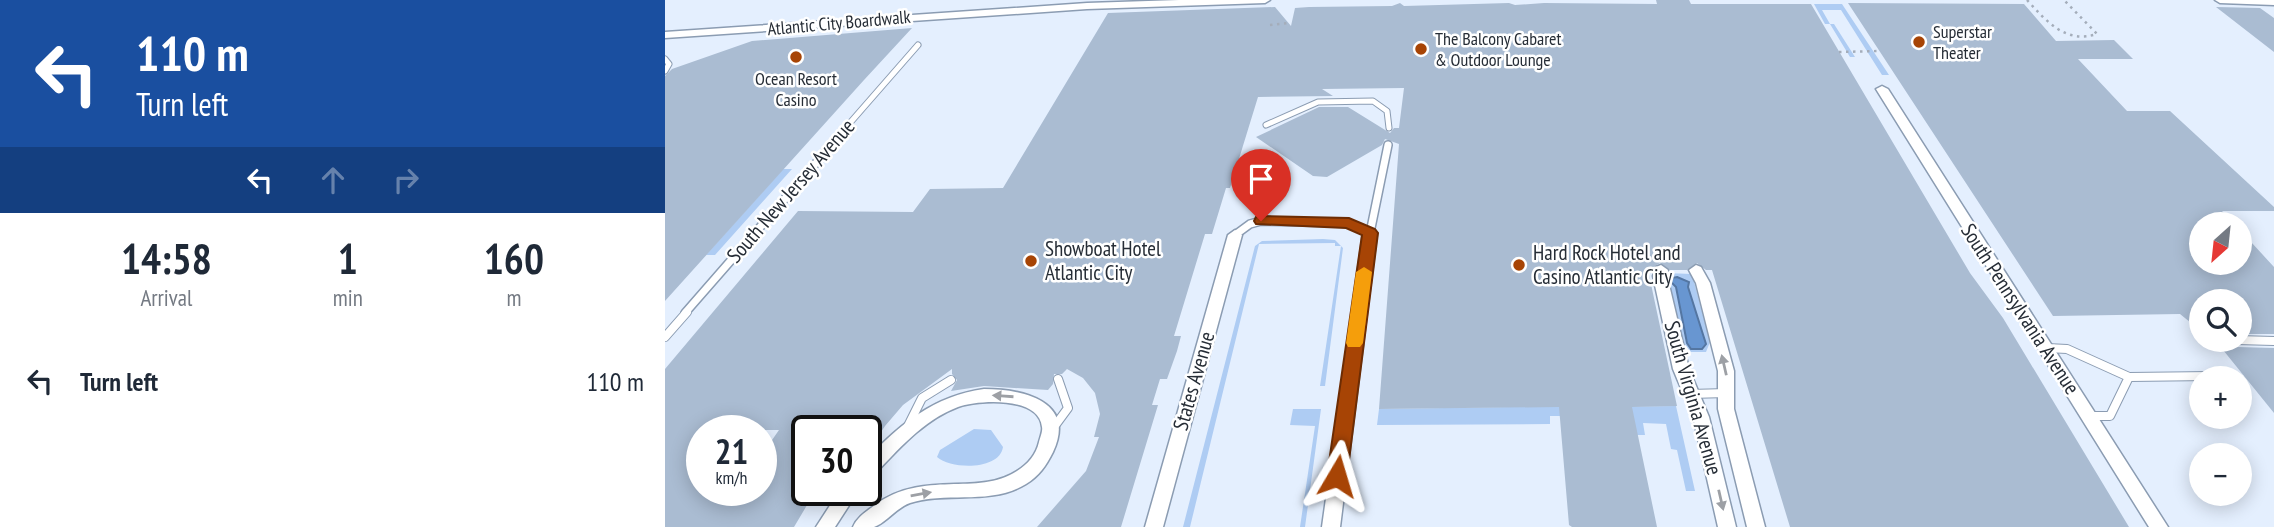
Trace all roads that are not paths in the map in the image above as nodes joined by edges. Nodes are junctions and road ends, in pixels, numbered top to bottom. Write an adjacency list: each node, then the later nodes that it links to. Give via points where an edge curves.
1 (1265, 0): 4 (street, Atlantic City Boardwalk, via 1074,7)
2 (2220, 0): 3 (street)
3 (2274, 2)
4 (665, 35)
5 (918, 45): 16 (lane, South New Jersey Avenue)
6 (665, 59): 7 (lane, via 669,64)
7 (665, 71)
8 (1882, 89): 19 (street, South Pennsylvania Avenue)
9 (1266, 124): 10 (lane, via 1318,102 1354,100 1373,101 1387,111)
10 (1389, 128)
11 (1388, 145): 12 (lane)
12 (1370, 233): 13 (lane, via 1349,223 1261,221); 34 (street)
13 (1235, 235): 33 (street, States Avenue)
14 (1661, 270): 25 (street, South Virginia Avenue, via 1681,369)
15 (1696, 270): 24 (street, South Virginia Avenue, one-way to 15, via 1726,371)
16 (665, 337)
17 (2252, 340): 18 (lane)
18 (2274, 341)
19 (2045, 348): 21 (lane, via 2067,349); 26 (street, South Pennsylvania Avenue)
20 (2189, 376): 21 (lane)
21 (2129, 377): 26 (lane, via 2110,416)
22 (1058, 379): 27 (lane, via 1067,408)
23 (951, 380): 28 (lane, via 922,398)
24 (1728, 393): 25 (lane); 36 (street, South Virginia Avenue, via 1726,409)
25 (1691, 394): 35 (street, South Virginia Avenue, one-way to 35, via 1701,417)
26 (2088, 416): 37 (street, South Pennsylvania Avenue)
27 (1052, 430): 28 (street, one-way to 28, via 1042,407 1028,400 989,395 952,402); 32 (street, one-way to 27, via 909,496 990,489 1013,482 1036,465)
28 (904, 435): 29 (street)
29 (882, 456)
30 (839, 506): 31 (street)
31 (825, 527)
32 (862, 527)
33 (1154, 527)
34 (1331, 527)
35 (1727, 527)
36 (1756, 527)
37 (2159, 527)

